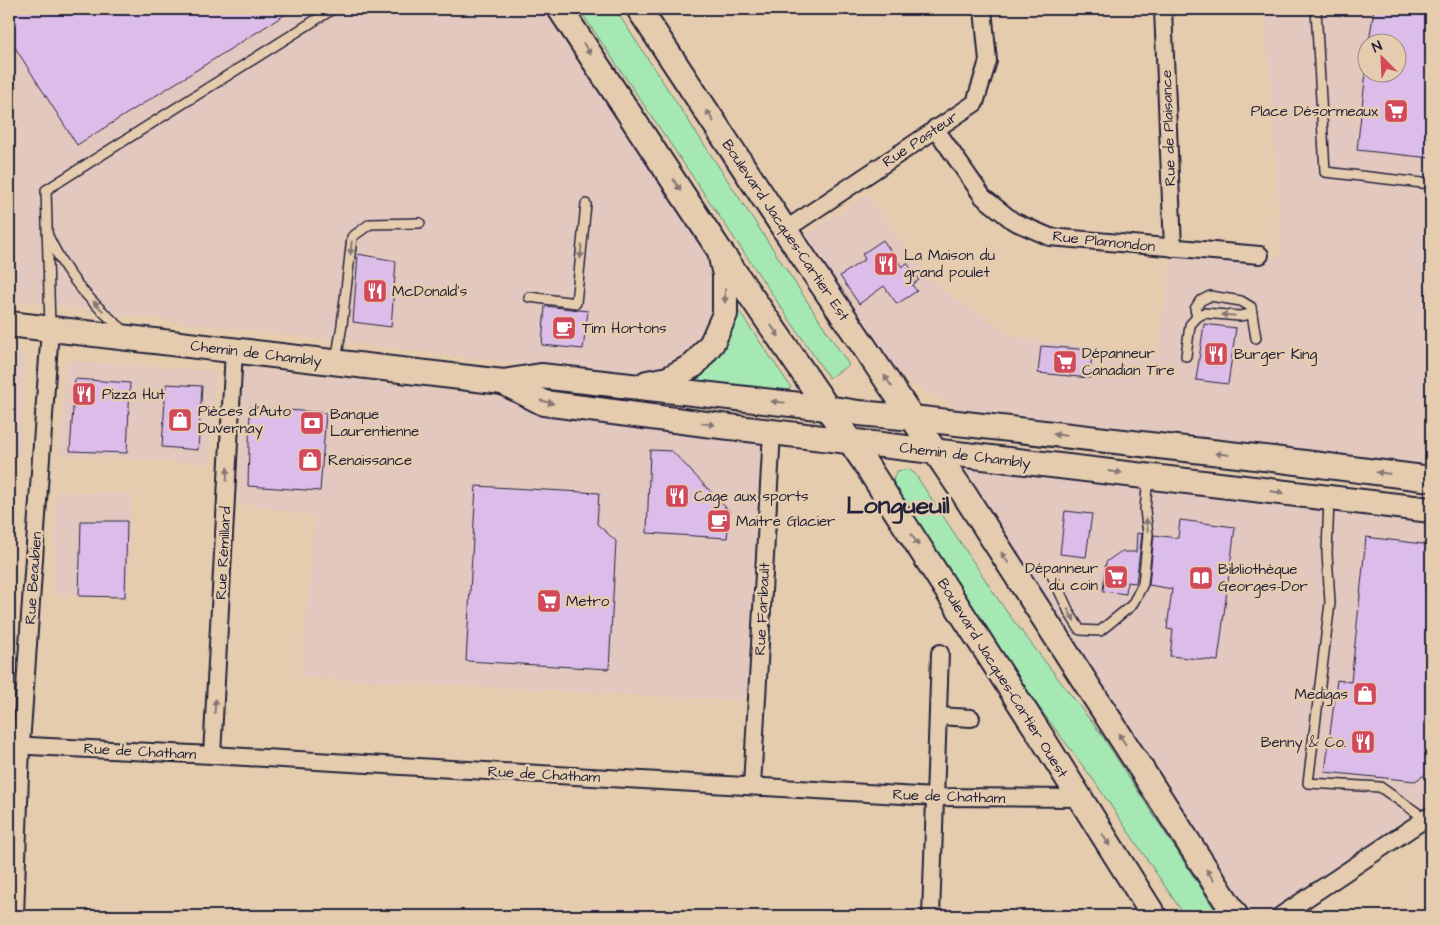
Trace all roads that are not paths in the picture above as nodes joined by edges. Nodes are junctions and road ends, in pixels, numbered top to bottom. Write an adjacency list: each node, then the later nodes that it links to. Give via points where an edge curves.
1 (333, 9): 12 (lane, via 46,190)
2 (560, 9): 13 (main road, one-way to 13)
3 (639, 9): 11 (main road, Boulevard Jacques-Cartier Est, one-way to 3)
4 (983, 9): 7 (street, Rue Pasteur, via 988,61 975,102)
5 (1163, 9): 14 (street, Rue de Plaisance)
6 (1316, 9): 8 (lane, via 1325,172)
7 (935, 128): 11 (street, Rue Pasteur); 14 (street, Rue Plamondon, via 982,197 1013,221 1050,237)
8 (1431, 184)
9 (586, 204): 16 (lane, one-way to 16, via 576,303)
10 (420, 223): 25 (lane, one-way to 25, via 370,224 352,237)
11 (785, 230): 29 (main road, Boulevard Jacques-Cartier Est, one-way to 11)
12 (47, 234): 20 (lane); 22 (lane, one-way to 12, via 85,293 67,270)
13 (718, 248): 27 (main road, one-way to 27, via 725,275 725,314 712,343 694,365 670,378); 28 (main road, one-way to 28)
14 (1173, 248): 15 (street, Rue Plamondon)
15 (1260, 255)
16 (529, 298)
17 (1252, 314): 18 (lane, one-way to 18, via 1204,313); 18 (lane, via 1251,307 1241,301 1210,296 1200,301 1195,309); 21 (lane)
18 (1197, 317): 24 (lane, via 1190,325)
19 (9, 324): 20 (main road, Chemin de Chambly)
20 (50, 329): 22 (main road, Chemin de Chambly); 43 (street, Rue Beaubien)
21 (1256, 338)
22 (134, 339): 23 (main road, Chemin de Chambly)
23 (234, 351): 25 (main road, Chemin de Chambly); 44 (street, Rue Rémillard, one-way to 23)
24 (1186, 356)
25 (336, 363): 26 (main road, Chemin de Chambly)
26 (503, 382): 27 (main road, Chemin de Chambly, via 541,376); 30 (main road, Chemin de Chambly, one-way to 30, via 544,403)
27 (631, 386): 28 (main road, Chemin de Chambly, one-way to 27)
28 (827, 408): 29 (main road, Chemin de Chambly); 31 (main road)
29 (913, 418): 32 (main road, Boulevard Jacques-Cartier Est); 35 (main road, Chemin de Chambly, one-way to 29)
30 (772, 432): 31 (main road, Chemin de Chambly); 45 (street, Rue Faribault)
31 (850, 441): 32 (main road, Chemin de Chambly); 47 (main road, Boulevard Jacques-Cartier Ouest, one-way to 47)
32 (935, 451): 33 (main road, Chemin de Chambly); 36 (main road)
33 (980, 456): 34 (main road, Chemin de Chambly, one-way to 34); 36 (main road, via 967,469)
34 (1148, 476): 37 (main road, Chemin de Chambly, one-way to 37); 39 (lane, one-way to 34, via 1080,630 1100,631 1132,605 1142,584 1148,534 1145,510)
35 (1431, 479)
36 (964, 494): 52 (main road, one-way to 36)
37 (1329, 498): 38 (main road, Chemin de Chambly); 48 (lane, via 1327,553 1330,603 1308,783 1380,787)
38 (1431, 510)
39 (1050, 570)
40 (940, 653): 41 (street)
41 (938, 716): 42 (street); 46 (street)
42 (971, 718)
43 (15, 745): 44 (street, Rue de Chatham); 49 (street, Rue Beaubien)
44 (212, 755): 45 (street, Rue de Chatham)
45 (752, 786): 46 (street, Rue de Chatham)
46 (935, 797): 47 (street, Rue de Chatham); 50 (street)
47 (1080, 798): 51 (main road, Boulevard Jacques-Cartier Ouest, one-way to 51)
48 (1429, 821): 53 (street)
49 (15, 916)
50 (931, 916)
51 (1154, 916)
52 (1236, 916)
53 (1280, 916)

